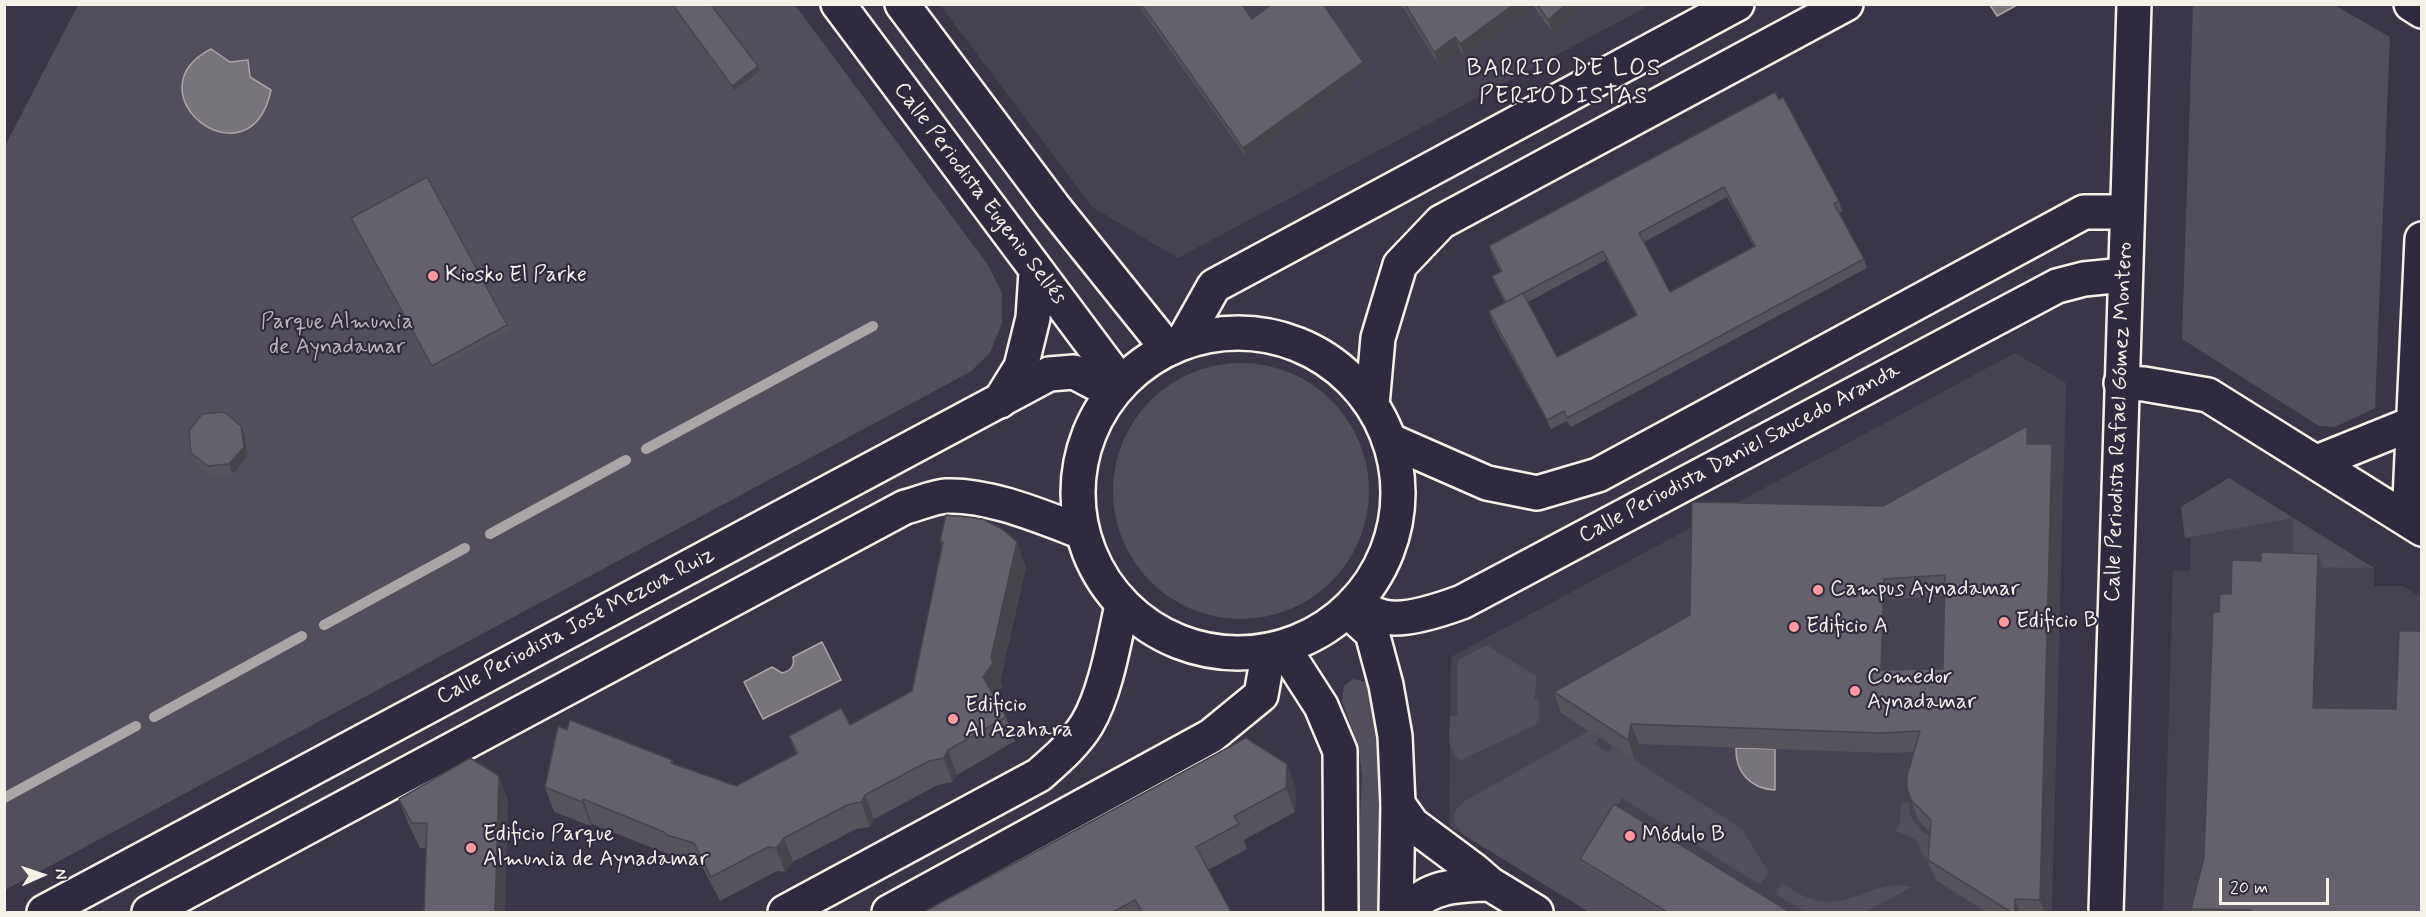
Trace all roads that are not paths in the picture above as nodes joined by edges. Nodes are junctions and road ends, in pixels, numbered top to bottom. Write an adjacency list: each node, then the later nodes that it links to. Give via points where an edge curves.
1 (838, 4): 10 (street, Calle Periodista Eugenio Sellés)
2 (902, 4): 12 (street, via 1053,206)
3 (1737, 4): 12 (street, via 1214,286)
4 (1846, 4): 16 (street, via 1441,222 1400,264 1378,338)
5 (2134, 4): 8 (street, Calle Periodista Rafael Gómez Montero)
6 (2411, 4): 7 (street)
7 (2421, 11)
8 (2127, 212): 11 (street, Calle Periodista Rafael Gómez Montero); 18 (street, via 2084,212 1598,475 1537,493 1487,483)
9 (2421, 238): 17 (street)
10 (1036, 272): 14 (street, Calle Periodista Eugenio Sellés); 15 (street, via 1033,318 1021,368)
11 (2124, 275): 13 (street, Calle Periodista Rafael Gómez Montero); 23 (street, Calle Periodista Daniel Saucedo Aranda, via 2057,286 1462,602 1391,618)
12 (1175, 345): 14 (street, via 1140,364); 16 (street, via 1223,332 1268,334 1308,348 1344,372)
13 (2121, 383): 19 (street, via 2208,395); 35 (street, Calle Periodista Rafael Gómez Montero)
14 (1116, 387): 15 (street, Calle Periodista José Mezcua Ruiz, via 1074,372 1049,374); 21 (street, via 1090,430 1078,476)
15 (1000, 401): 27 (street, Calle Periodista José Mezcua Ruiz)
16 (1372, 405): 18 (street)
17 (2414, 423): 19 (street); 20 (street)
18 (1389, 440): 23 (street, via 1398,477 1394,526 1384,558)
19 (2317, 462): 20 (street)
20 (2415, 525)
21 (1082, 532): 22 (street, via 1104,582); 28 (street, via 986,500 945,496 905,507)
22 (1122, 605): 24 (street, via 1152,628 1185,645 1230,653); 29 (street, via 1106,675 1088,723 1069,749 1040,775)
23 (1351, 606): 24 (street, via 1317,631); 25 (street, via 1369,628 1386,685 1395,736)
24 (1276, 648): 30 (street, via 1261,695 1211,736); 31 (street, via 1321,706 1340,751)
25 (1398, 804): 26 (street, via 1412,824); 32 (street)
26 (1490, 884): 33 (street, via 1439,888); 34 (street)
27 (44, 912)
28 (149, 912)
29 (785, 912)
30 (889, 912)
31 (1341, 912)
32 (1396, 912)
33 (1408, 912)
34 (1536, 912)
35 (2106, 912)

